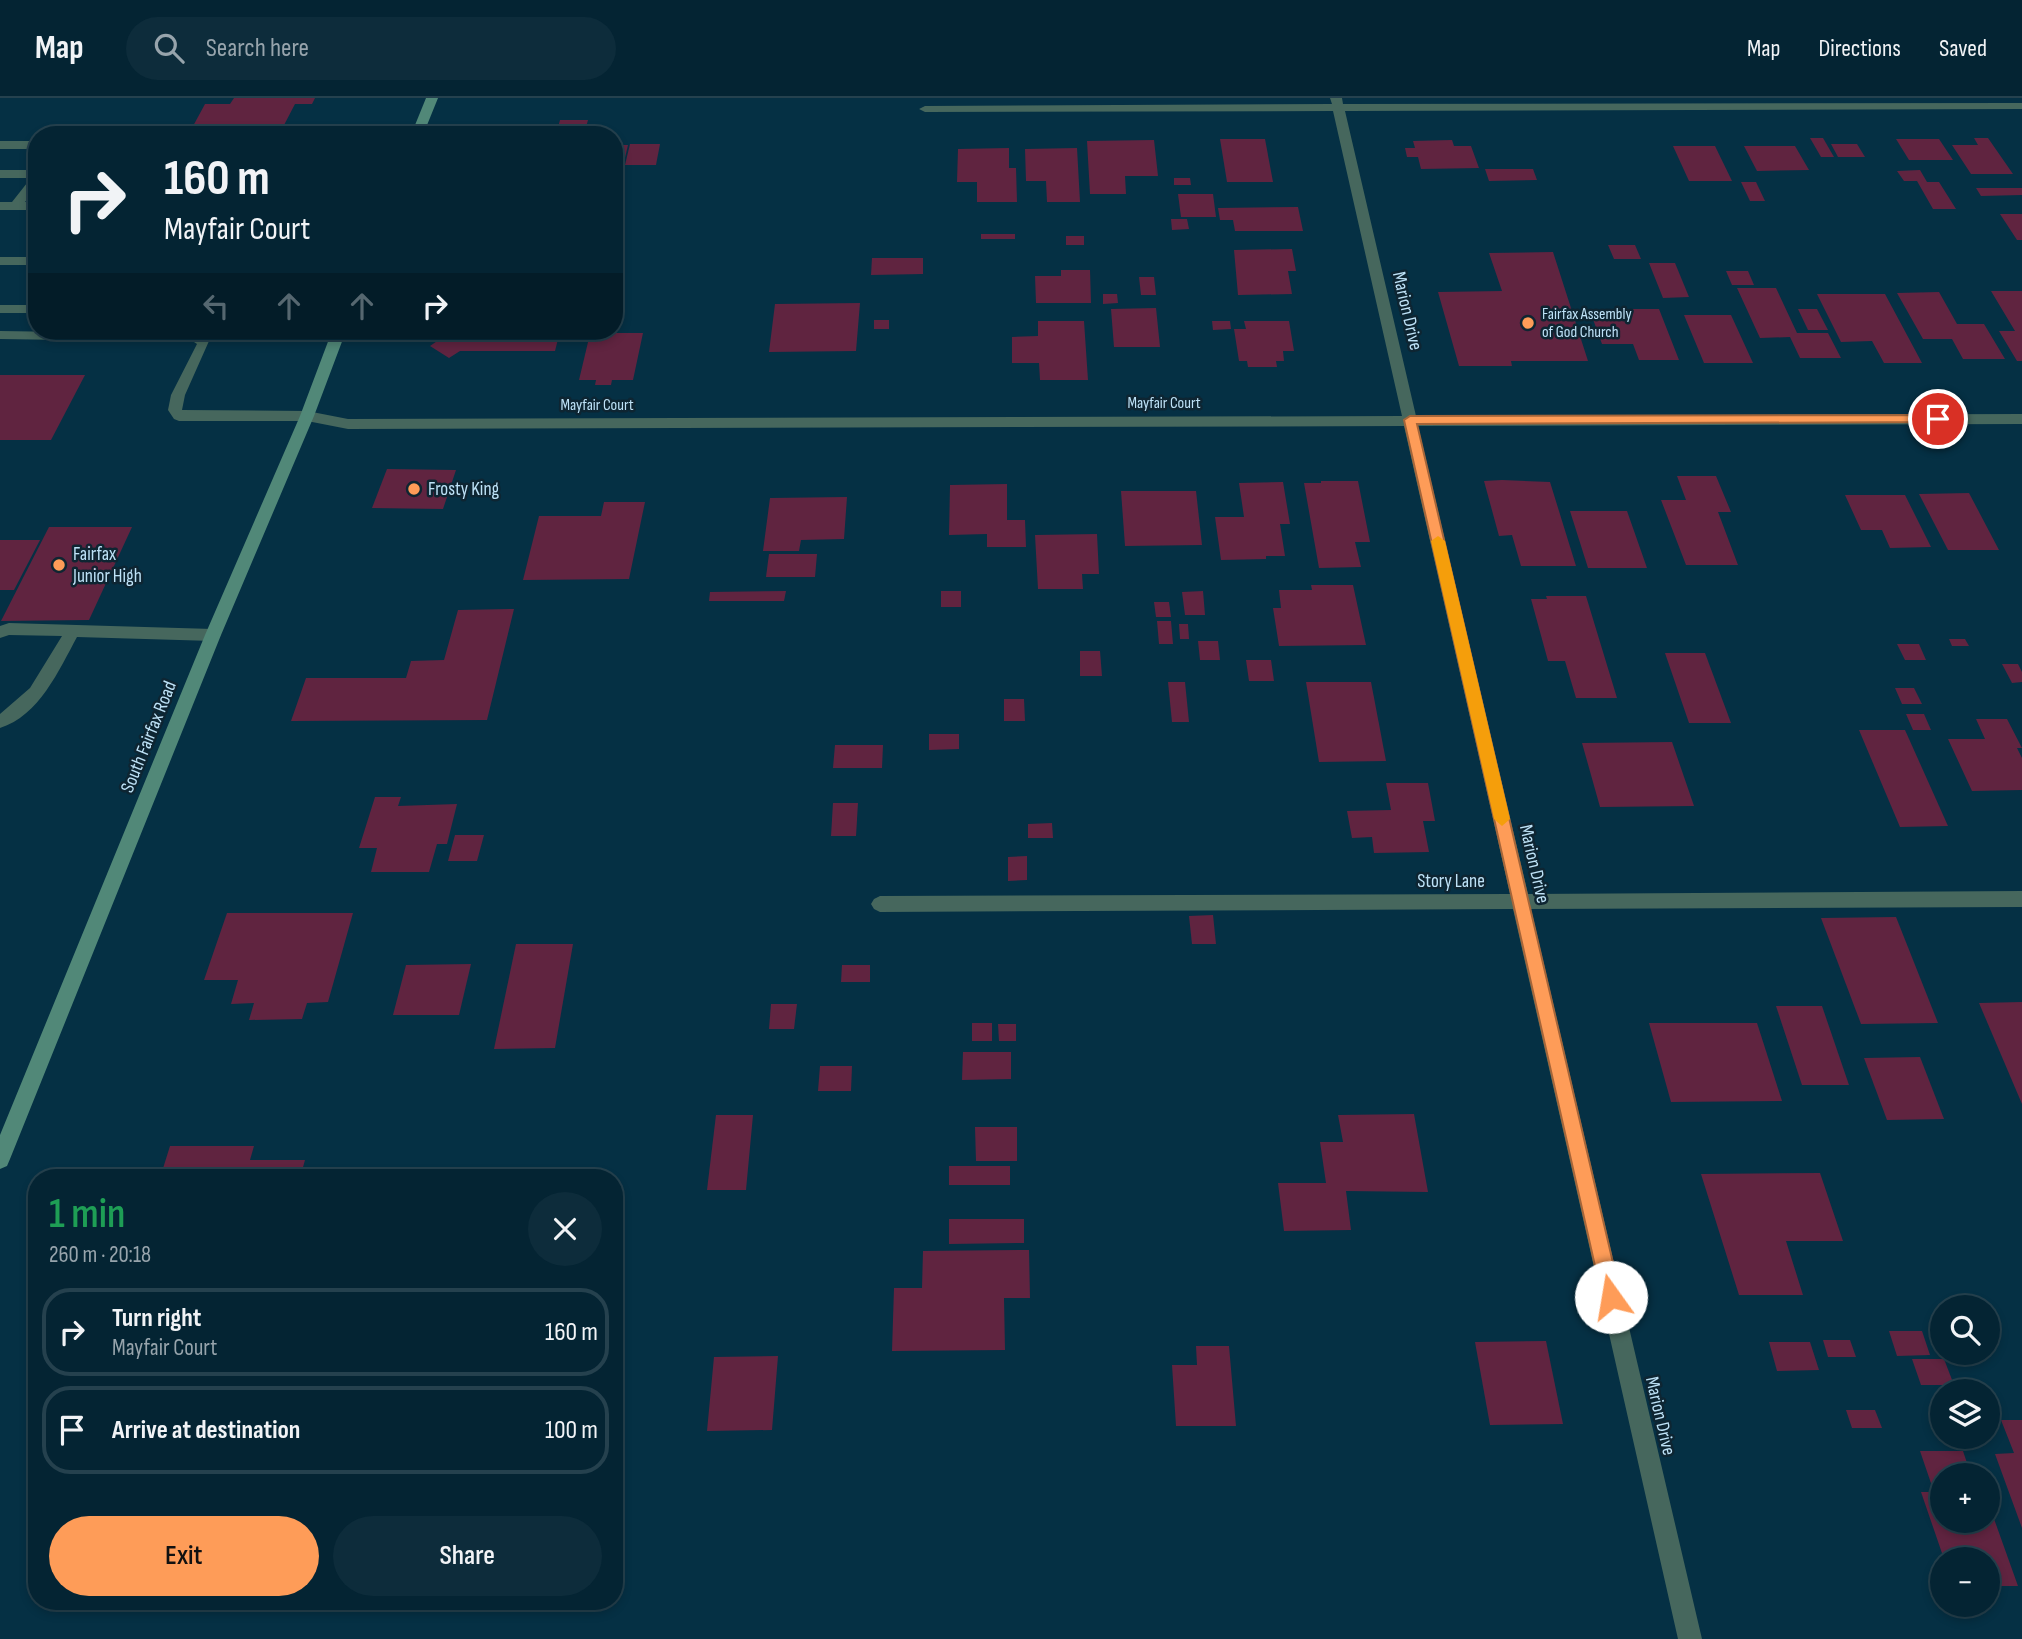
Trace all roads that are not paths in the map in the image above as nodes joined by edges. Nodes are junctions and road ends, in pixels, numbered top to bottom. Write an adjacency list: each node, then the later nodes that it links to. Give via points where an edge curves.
1 (432, 98): 5 (street)
2 (1337, 103): 3 (street); 4 (street); 24 (street, Marion Drive)
3 (2022, 106)
4 (925, 109)
5 (421, 126)
6 (0, 145): 7 (street)
7 (28, 145)
8 (0, 174): 9 (street)
9 (28, 176)
10 (28, 189): 12 (street)
11 (0, 206): 12 (street)
12 (16, 206): 13 (street)
13 (28, 206)
14 (0, 261): 15 (street)
15 (28, 261)
16 (0, 309): 17 (street)
17 (28, 309)
18 (0, 335): 19 (street)
19 (28, 335)
20 (200, 340): 22 (street, Mayfair Court, via 204,343 178,395 175,410 179,416)
21 (336, 340): 22 (street, South Fairfax Road)
22 (307, 416): 24 (street, Mayfair Court, via 348,424); 27 (street, South Fairfax Road)
23 (2022, 419): 24 (street, Mayfair Court)
24 (1410, 420): 30 (street, Marion Drive)
25 (73, 630): 26 (street); 27 (street); 28 (street, via 35,696)
26 (0, 632)
27 (213, 635): 32 (street, South Fairfax Road)
28 (0, 722)
29 (2022, 899): 30 (street, Story Lane)
30 (1521, 901): 31 (street, Story Lane); 33 (street, Marion Drive)
31 (880, 904)
32 (0, 1159)
33 (1690, 1639)

